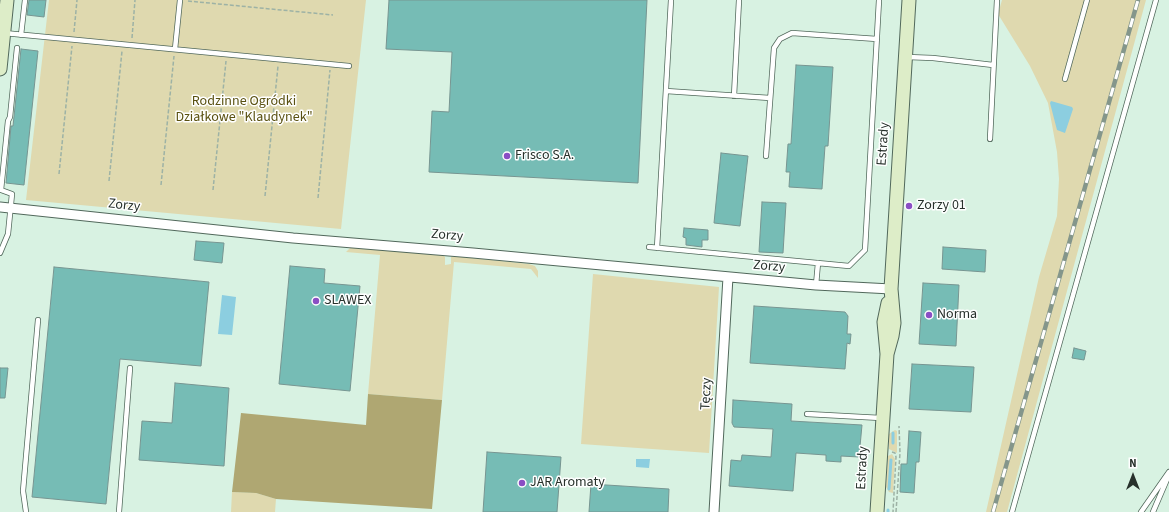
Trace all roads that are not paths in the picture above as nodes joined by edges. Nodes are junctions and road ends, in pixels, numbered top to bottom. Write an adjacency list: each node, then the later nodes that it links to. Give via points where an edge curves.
1 (7, 0): 11 (main road)
2 (25, 0): 13 (lane)
3 (180, 0): 16 (lane)
4 (671, 0): 22 (lane)
5 (739, 0): 23 (lane)
6 (879, 0): 14 (lane)
7 (909, 0): 17 (main road, Estrady)
8 (997, 0): 18 (lane)
9 (1087, 0): 21 (lane)
10 (1156, 0): 45 (lane)
11 (2, 19): 12 (main road)
12 (4, 33): 13 (lane); 20 (main road)
13 (21, 35): 16 (lane)
14 (877, 39): 24 (lane, via 792,32 780,39 774,48); 32 (lane, via 864,250 849,266)
15 (17, 48): 28 (lane, via 0,190 12,194)
16 (175, 49): 19 (lane)
17 (905, 56): 18 (lane); 35 (main road, Estrady)
18 (993, 65): 25 (lane)
19 (349, 66)
20 (0, 69)
21 (1065, 79)
22 (666, 91): 23 (lane); 30 (lane)
23 (734, 96): 24 (lane)
24 (770, 98): 26 (lane)
25 (990, 139)
26 (766, 156)
27 (0, 207): 28 (street, Zorzy)
28 (11, 208): 31 (lane, via 8,234); 33 (street, Zorzy, via 293,238)
29 (649, 247): 30 (lane)
30 (657, 248): 32 (lane)
31 (0, 253)
32 (818, 263): 34 (lane)
33 (728, 277): 34 (street, Zorzy); 43 (street, Tęczy)
34 (816, 285): 35 (street, Zorzy)
35 (891, 290): 39 (main road, Estrady, via 884,322 887,354)
36 (38, 320): 42 (lane, via 23,491)
37 (130, 368): 41 (lane)
38 (807, 414): 39 (lane)
39 (883, 418): 44 (main road, Estrady)
40 (1169, 474): 46 (lane); 47 (lane)
41 (118, 511)
42 (26, 512)
43 (714, 512)
44 (877, 512)
45 (1012, 512)
46 (1141, 512)
47 (1153, 512)

